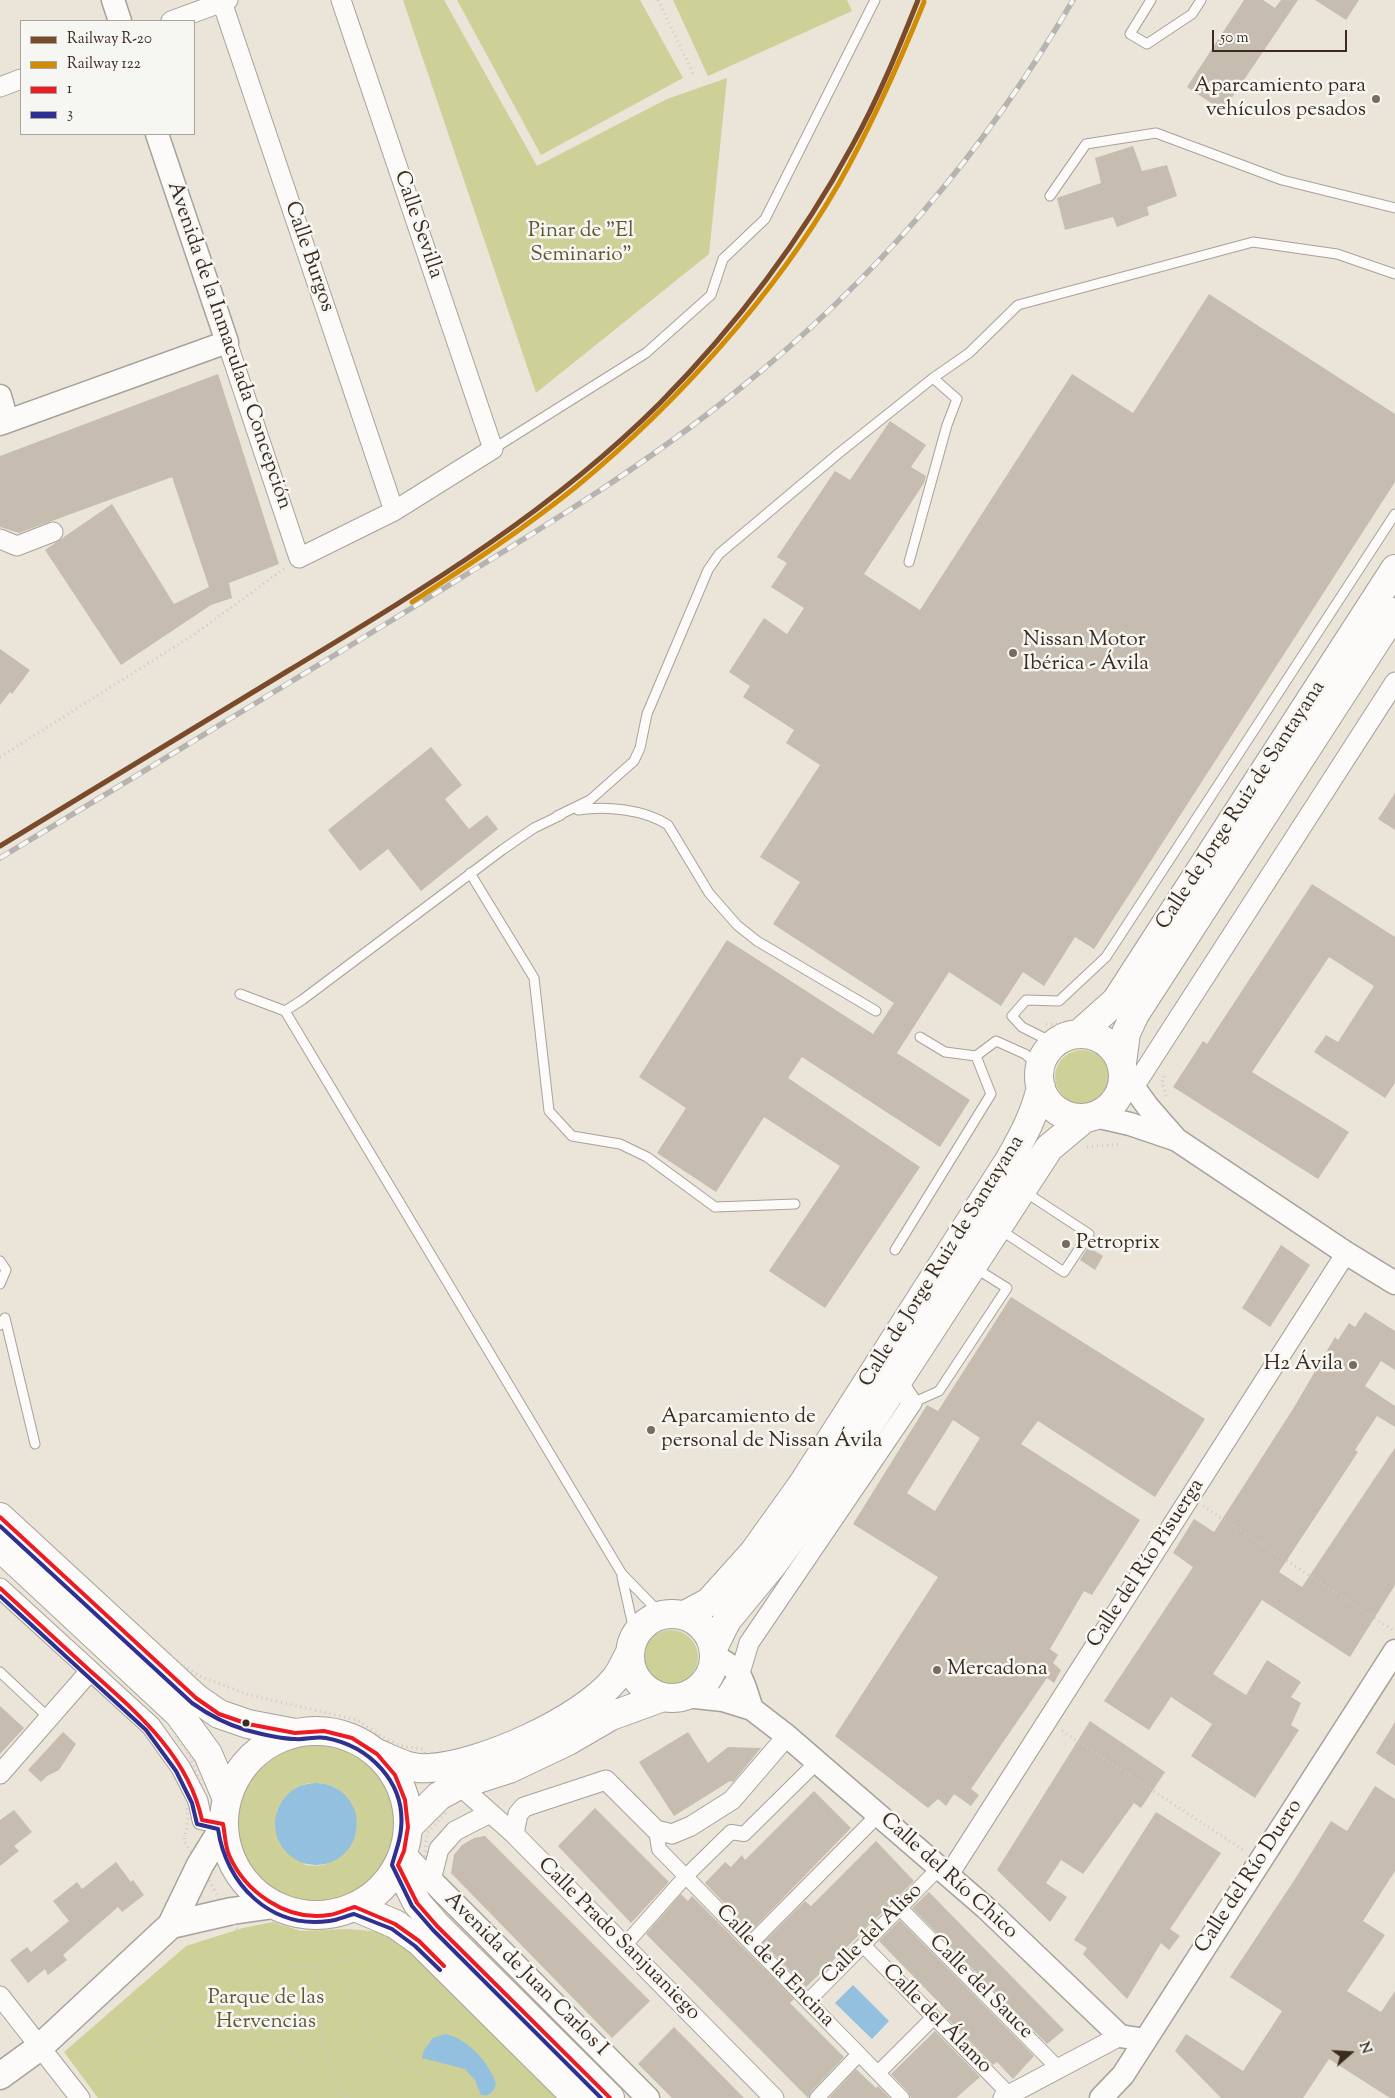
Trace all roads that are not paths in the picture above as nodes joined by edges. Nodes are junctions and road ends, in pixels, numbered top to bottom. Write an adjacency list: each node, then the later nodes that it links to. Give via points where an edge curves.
1 (113, 0): 7 (street)
2 (341, 0): 19 (street, Calle Sevilla)
3 (875, 0): 19 (lane, via 765,219 723,259 711,295 646,353)
4 (1151, 0): 5 (lane, via 1130,34 1147,44 1192,14)
5 (1201, 0)
6 (225, 1): 8 (street); 20 (street, Calle Burgos)
7 (120, 20)
8 (174, 20)
9 (20, 79): 10 (street)
10 (0, 87)
11 (157, 135): 15 (street, Avenida de la Inmaculada Concepción)
12 (1050, 196): 13 (lane, via 1086,144 1156,133 1282,180)
13 (1395, 208)
14 (1395, 274): 16 (lane, via 1337,254 1253,242 1018,305 968,353)
15 (227, 342): 18 (street); 20 (street, Avenida de la Inmaculada Concepción, via 299,558)
16 (933, 378): 24 (lane, via 957,399); 28 (lane, via 720,554 708,570 647,714 634,761 590,800)
17 (0, 396): 18 (street)
18 (3, 423)
19 (493, 449): 20 (street)
20 (394, 511)
21 (1395, 514): 34 (lane, via 1106,957 1059,1001 1026,1000 1012,1016 1022,1027)
22 (53, 532): 23 (street, via 17,546)
23 (0, 539)
24 (909, 562)
25 (1395, 569): 34 (highway, Calle de Jorge Ruiz de Santayana, via 1116,1001)
26 (1395, 612): 37 (highway, Calle de Jorge Ruiz de Santayana, via 1135,1014 1126,1033)
27 (1395, 682): 37 (street, Calle de Jorge Ruiz de Santayana)
28 (557, 816): 29 (lane, via 534,828); 32 (lane, via 578,810 607,808 661,820 672,831 709,893 737,925)
29 (470, 873): 31 (lane); 41 (lane, via 534,978 550,1111 572,1136 620,1144 647,1157 715,1207)
30 (240, 994): 31 (lane)
31 (285, 1011): 55 (lane)
32 (876, 1011)
33 (920, 1037): 35 (lane, via 945,1052)
34 (1066, 1038): 36 (highway, Calle de Jorge Ruiz de Santayana, via 1045,1054); 37 (highway, via 1092,1035 1105,1041 1115,1050)
35 (976, 1056): 36 (lane, via 996,1041 1025,1054); 43 (lane, via 991,1094)
36 (1040, 1078): 38 (highway, via 1047,1100 1057,1111 1070,1117); 57 (highway, Calle de Jorge Ruiz de Santayana, via 1037,1104 1010,1159 802,1485 754,1552 709,1602)
37 (1124, 1081): 38 (highway, Calle de Jorge Ruiz de Santayana, via 1107,1110); 39 (street)
38 (1090, 1117): 39 (street, via 1130,1124); 40 (highway, Calle de Jorge Ruiz de Santayana, via 1049,1148)
39 (1177, 1140): 44 (street)
40 (1021, 1190): 42 (highway, Calle de Jorge Ruiz de Santayana); 42 (lane, via 1089,1234 1064,1272)
41 (795, 1204)
42 (996, 1227): 46 (highway, Calle de Jorge Ruiz de Santayana)
43 (895, 1250)
44 (1346, 1253): 47 (street); 81 (street, Calle del Río Pisuerga, via 1047,1721)
45 (0, 1261): 48 (lane, via 6,1270)
46 (971, 1266): 50 (highway, Calle de Jorge Ruiz de Santayana); 51 (lane, via 1006,1288 939,1391)
47 (1395, 1283)
48 (0, 1284)
49 (0, 1325): 52 (lane, via 5,1318)
50 (897, 1381): 51 (street, Calle de Jorge Ruiz de Santayana); 59 (highway, Calle de Jorge Ruiz de Santayana, via 822,1498 727,1620)
51 (912, 1403): 63 (street, via 749,1644)
52 (35, 1444)
53 (0, 1517): 64 (highway)
54 (0, 1547): 64 (highway)
55 (622, 1574): 57 (lane); 58 (lane)
56 (0, 1588): 61 (street)
57 (673, 1614): 58 (highway, Calle de Jorge Ruiz de Santayana, via 651,1618); 59 (highway, via 698,1622 708,1632)
58 (632, 1644): 65 (highway, via 631,1665 635,1676 652,1693); 71 (highway, Calle de Jorge Ruiz de Santayana, via 616,1678 600,1695 568,1719 502,1750 428,1769 409,1767)
59 (715, 1651): 63 (street); 65 (highway, Calle de Jorge Ruiz de Santayana, via 711,1674 705,1683 696,1691)
60 (1395, 1651): 94 (street, Calle del Río Duero)
61 (90, 1671): 68 (street); 77 (street, via 151,1726 181,1768 198,1801 202,1820)
62 (0, 1672): 68 (lane)
63 (740, 1673): 66 (street); 67 (street)
64 (154, 1674): 69 (highway, via 219,1714 248,1724); 77 (highway, via 208,1754)
65 (675, 1697): 66 (street, Calle del Río Chico); 74 (highway, Calle de Jorge Ruiz de Santayana, via 611,1716 509,1769)
66 (723, 1700): 67 (street, Calle del Río Chico)
67 (752, 1709): 70 (street, Calle del Río Chico)
68 (49, 1718): 73 (street)
69 (295, 1733): 71 (highway, via 333,1733 352,1738); 77 (highway, via 264,1746 241,1769)
70 (787, 1736): 72 (street, Calle del Río Chico); 78 (street, via 732,1800 672,1834)
71 (377, 1754): 80 (highway, via 395,1775 405,1800)
72 (817, 1762): 76 (street, Calle del Río Chico); 82 (street, via 744,1834 731,1832)
73 (0, 1774)
74 (449, 1790): 75 (street, Calle Prado Sanjuaniego); 80 (highway, Calle de Jorge Ruiz de Santayana)
75 (490, 1813): 79 (street, Calle Prado Sanjuaniego); 80 (street, via 455,1831 439,1848)
76 (878, 1815): 81 (street, Calle del Río Chico); 87 (street)
77 (225, 1816): 83 (highway, Calle de Jorge Ruiz de Santayana, via 230,1858 248,1886); 86 (main road)
78 (656, 1830): 79 (street, via 606,1780 524,1807 518,1814); 82 (street, Calle de la Encina, via 659,1849)
79 (514, 1834): 89 (street, Calle Prado Sanjuaniego)
80 (413, 1859): 84 (highway, Calle de Jorge Ruiz de Santayana, via 380,1890); 103 (highway, Avenida de Juan Carlos I, via 417,1903); 104 (street, Avenida de Juan Carlos I)
81 (944, 1872): 85 (street, Calle del Aliso); 93 (street, Calle del Río Chico)
82 (686, 1876): 87 (street, Calle de la Encina); 89 (street)
83 (274, 1905): 84 (highway, Calle de Jorge Ruiz de Santayana, via 300,1914 328,1915); 86 (main road)
84 (355, 1907): 102 (highway, via 395,1924 420,1941)
85 (900, 1908): 88 (street, Calle del Aliso); 97 (street, Calle del Sauce)
86 (171, 1925): 95 (main road)
87 (751, 1944): 91 (street, Calle de la Encina)
88 (863, 1946): 91 (street, Calle del Aliso); 92 (street, Calle del Álamo)
89 (623, 1947): 105 (street, Calle Prado Sanjuaniego)
90 (0, 1996): 95 (street)
91 (808, 2001): 96 (street, Calle de la Encina)
92 (934, 2017): 98 (street); 100 (street, Calle del Álamo)
93 (1120, 2036): 94 (street); 97 (street)
94 (1145, 2040): 108 (street, Calle del Río Duero, via 1124,2076)
95 (40, 2047): 99 (main road); 101 (street)
96 (859, 2054): 98 (street, Calle de la Encina); 106 (street)
97 (1059, 2069): 100 (street)
98 (878, 2073): 107 (street, Calle de la Encina)
99 (0, 2076)
100 (1006, 2096)
101 (80, 2098)
102 (577, 2098)
103 (610, 2098)
104 (648, 2098)
105 (774, 2098)
106 (817, 2098)
107 (902, 2098)
108 (1101, 2098)

